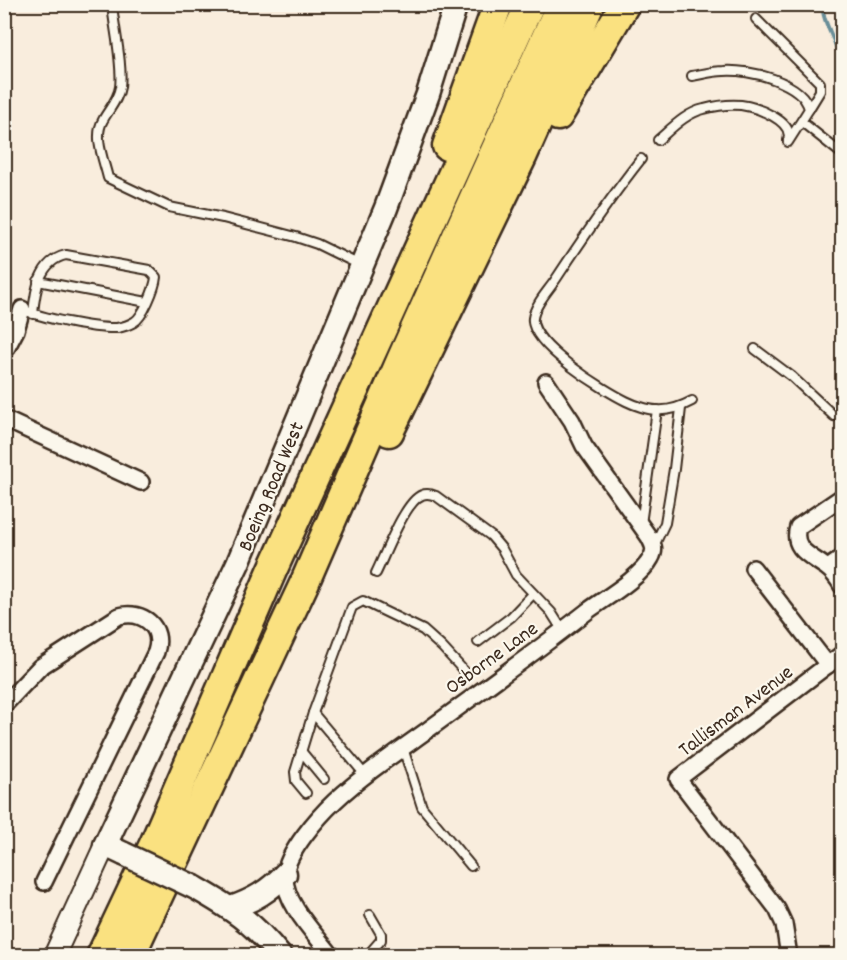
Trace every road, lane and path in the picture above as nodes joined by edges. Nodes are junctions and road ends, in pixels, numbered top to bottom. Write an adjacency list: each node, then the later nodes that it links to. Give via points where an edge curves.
1 (112, 4): 15 (lane, via 120,89 101,123 98,140 108,178 169,207 296,237)
2 (456, 4): 15 (main road, Boeing Road West, via 428,94)
3 (498, 4): 20 (highway)
4 (530, 4): 20 (highway)
5 (561, 4): 37 (highway)
6 (590, 4): 19 (highway, via 522,157)
7 (625, 4): 19 (highway)
8 (756, 19): 10 (lane, via 820,82 820,91)
9 (692, 76): 10 (lane, via 725,70 763,76 796,92 807,101)
10 (809, 109): 11 (lane)
11 (802, 122): 12 (lane, via 788,142 790,135 784,124 759,109 721,106 686,116); 13 (lane)
12 (658, 140)
13 (843, 154)
14 (641, 159): 26 (lane, via 585,236 533,319 539,336 557,354 629,403)
15 (361, 266): 54 (main road, Boeing Road West)
16 (38, 281): 17 (lane); 17 (lane, via 53,260 66,255 149,270 156,281); 18 (lane)
17 (147, 302): 18 (lane, via 137,321 117,328)
18 (27, 312): 22 (street)
19 (442, 318): 37 (highway, via 377,455)
20 (375, 346): 53 (highway)
21 (755, 349): 27 (lane, via 834,416)
22 (4, 353)
23 (546, 382): 31 (street, via 592,459)
24 (692, 401): 25 (lane)
25 (681, 408): 26 (lane); 32 (lane, via 665,522)
26 (657, 410): 31 (lane)
27 (843, 411)
28 (4, 419): 29 (street)
29 (141, 482)
30 (843, 497): 35 (street, via 798,527 795,535 802,552)
31 (641, 526): 32 (street)
32 (654, 546): 40 (street, Osborne Lane, via 647,564)
33 (843, 558): 35 (street)
34 (753, 568): 43 (street)
35 (828, 568): 38 (street)
36 (376, 573): 39 (lane, via 410,505 429,494 491,536)
37 (304, 584): 45 (highway)
38 (843, 586)
39 (533, 594): 40 (lane); 41 (lane)
40 (563, 631): 48 (street, Osborne Lane)
41 (478, 642)
42 (843, 654): 43 (street, Tallisman Avenue)
43 (828, 665): 68 (street, Tallisman Avenue, via 678,779 777,909 784,924)
44 (465, 672): 47 (lane, via 423,630 363,601 352,606)
45 (251, 699): 63 (highway); 64 (highway, via 202,829)
46 (4, 705): 57 (street, via 40,667 119,616 146,619 158,634 156,652)
47 (313, 713): 49 (lane); 50 (lane)
48 (403, 748): 50 (street, Osborne Lane); 55 (lane, via 422,807)
49 (301, 751): 51 (lane); 52 (lane, via 295,777)
50 (366, 776): 56 (street, Osborne Lane, via 322,814 298,846)
51 (324, 779)
52 (306, 793)
53 (154, 844): 61 (highway); 62 (highway)
54 (115, 849): 58 (main road, bridge); 60 (street, Boeing Road West)
55 (471, 866)
56 (285, 874): 58 (main road, via 263,894); 66 (street, via 286,887 296,908)
57 (44, 882)
58 (231, 908): 65 (main road, via 254,926)
59 (370, 915): 67 (lane, via 381,940)
60 (54, 956)
61 (88, 956)
62 (101, 956)
63 (130, 956)
64 (147, 956)
65 (280, 956)
66 (332, 956)
67 (367, 956)
68 (789, 956)

